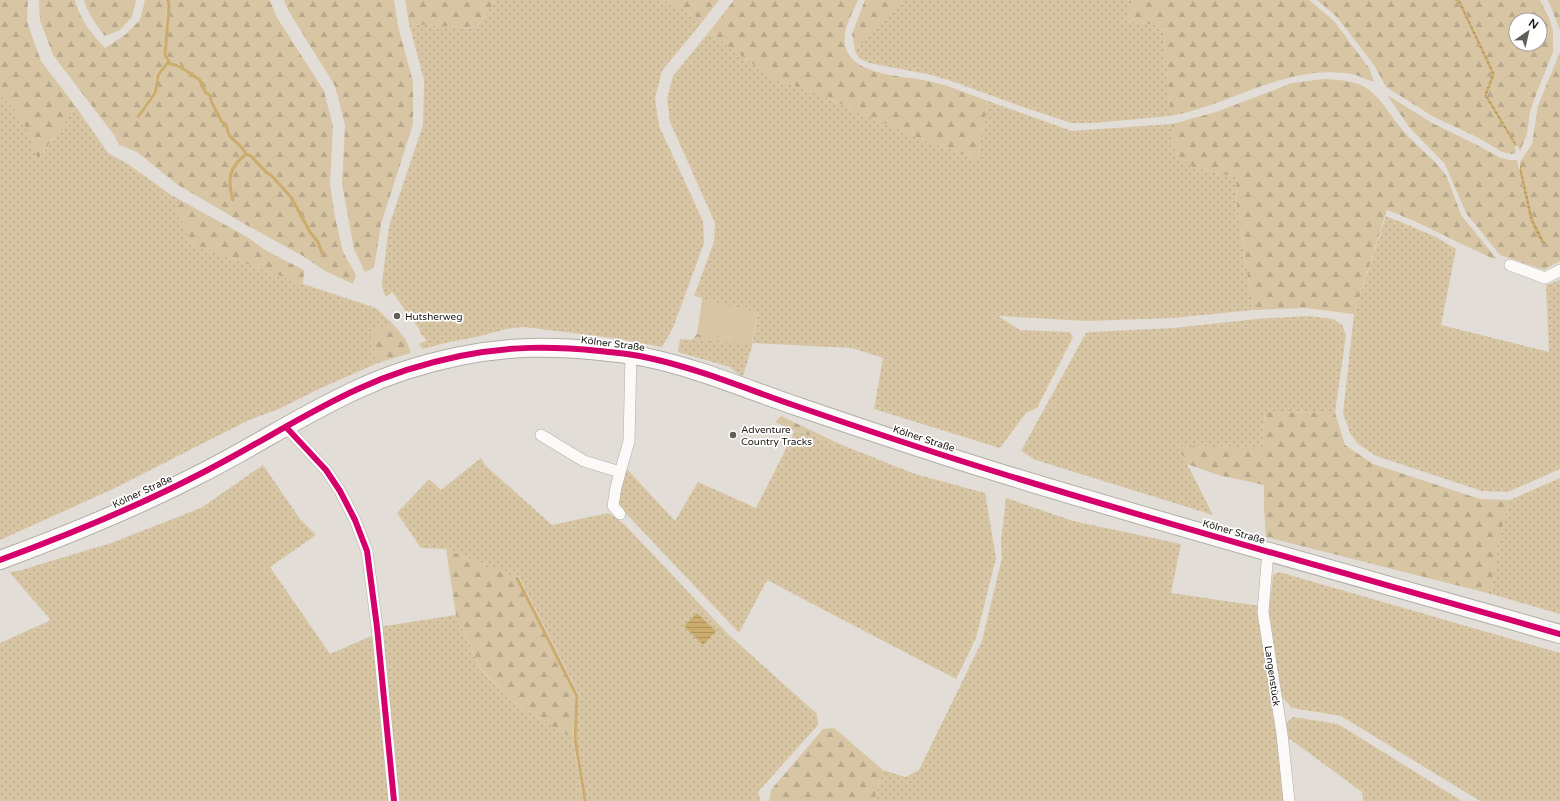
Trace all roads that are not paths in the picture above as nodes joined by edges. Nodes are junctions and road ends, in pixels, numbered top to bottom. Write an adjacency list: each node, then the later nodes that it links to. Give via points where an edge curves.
1 (1510, 265): 2 (street, via 1545,278)
2 (1560, 270)
3 (631, 354): 4 (main road, Kölner Straße, via 521,347 461,356 419,366 360,388); 6 (street, Kölner Straße, via 629,441); 8 (main road, Kölner Straße, via 670,363 888,438)
4 (286, 427): 9 (main road, Kölner Straße, via 124,512); 11 (street, via 326,470 355,520 367,551 378,634)
5 (541, 435): 6 (street, via 584,461)
6 (620, 472): 7 (street, Kölner Straße, via 613,506)
7 (620, 514)
8 (1268, 551): 10 (main road, Kölner Straße); 12 (street, Langenstück, via 1263,612 1282,734)
9 (0, 560)
10 (1560, 634)
11 (394, 801)
12 (1289, 801)

